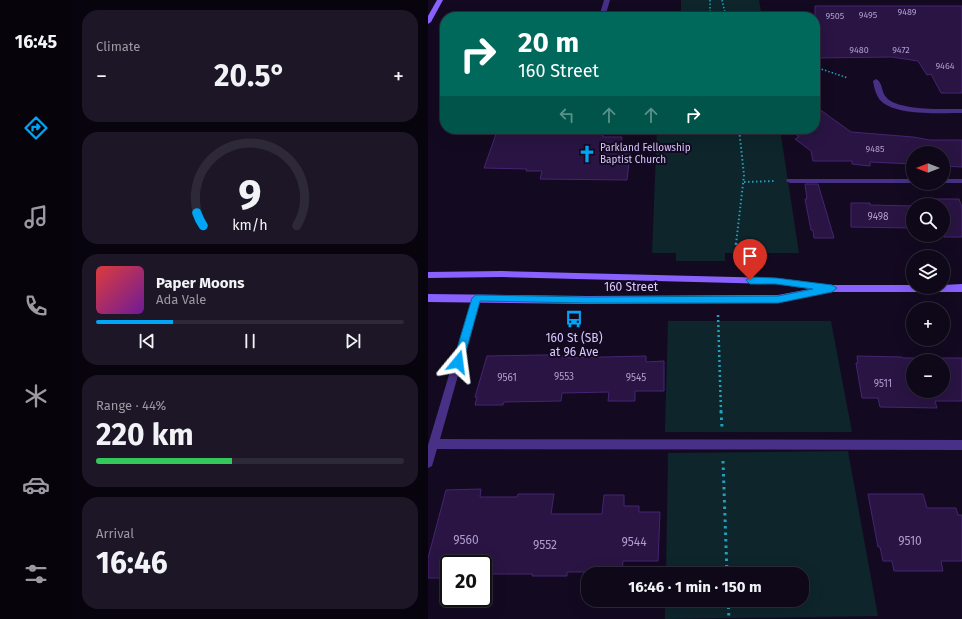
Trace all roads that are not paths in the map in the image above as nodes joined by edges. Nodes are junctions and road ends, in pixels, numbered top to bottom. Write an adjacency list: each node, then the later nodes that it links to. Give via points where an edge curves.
1 (440, 0): 4 (main road)
2 (606, 0): 3 (street)
3 (603, 12)
4 (428, 22)
5 (876, 82): 6 (street, via 883,98 894,104 923,110)
6 (962, 111)
7 (790, 181): 8 (lane)
8 (906, 181)
9 (950, 181): 10 (lane)
10 (962, 181)
11 (428, 275): 12 (main road, 160 Street, via 502,274 776,281)
12 (832, 288): 13 (main road, 160 Street); 15 (main road, 160 Street, via 778,299)
13 (962, 288)
14 (428, 298): 15 (main road, 160 Street)
15 (476, 298): 16 (lane)
16 (434, 444): 17 (lane); 18 (lane)
17 (962, 445)
18 (428, 463)

